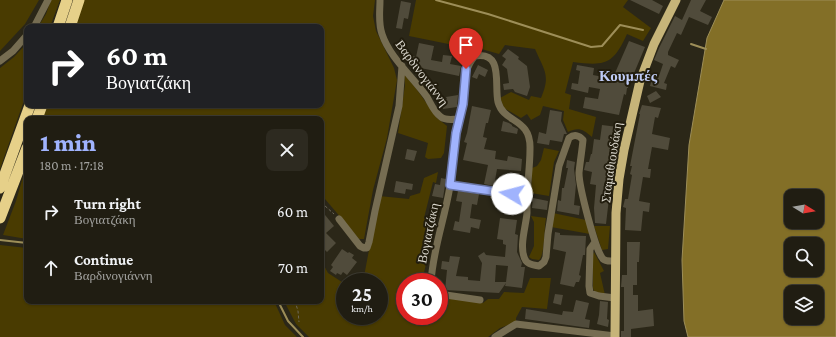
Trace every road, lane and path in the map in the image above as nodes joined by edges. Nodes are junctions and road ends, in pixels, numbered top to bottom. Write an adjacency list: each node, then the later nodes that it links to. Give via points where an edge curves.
1 (48, 0): 6 (street)
2 (67, 0): 7 (highway)
3 (79, 0): 8 (highway)
4 (380, 0): 11 (street, Βαρδινογιάννη, via 381,33 386,45)
5 (676, 0): 23 (main road, Σταμαθιουδάκη, via 654,44 640,81 619,179)
6 (36, 24)
7 (59, 24)
8 (71, 24)
9 (24, 38): 10 (street)
10 (0, 61)
11 (402, 66): 12 (street, Βαρδινογιάννη, via 437,114 445,119); 21 (street, via 399,106 367,248 360,246)
12 (459, 118): 16 (street, Βογιατζάκη); 18 (street, Βαρδινογιάννη, via 466,69 475,56 489,57 495,64 497,73 498,103 506,115 521,124 530,138)
13 (24, 128): 15 (highway)
14 (24, 153): 15 (highway)
15 (12, 174): 17 (highway); 20 (highway)
16 (450, 185): 18 (street); 24 (street, Βογιατζάκη)
17 (0, 188)
18 (527, 196): 22 (street, Βαρδινογιάννη, via 523,254 526,262 539,266 546,257 559,166 569,138 575,135 581,138 583,140 579,174)
19 (324, 205): 21 (path)
20 (0, 218)
21 (339, 219)
22 (595, 242): 23 (street, Βαρδινογιάννη, via 606,261); 26 (street, via 590,249 590,293)
23 (615, 261): 26 (main road, Σταμαθιουδάκη)
24 (432, 273)
25 (448, 295): 27 (street)
26 (615, 298): 30 (main road, Σταμαθιουδάκη)
27 (480, 300)
28 (296, 304): 29 (path)
29 (299, 322)
30 (615, 336): 31 (street, via 516,324)
31 (495, 337)

